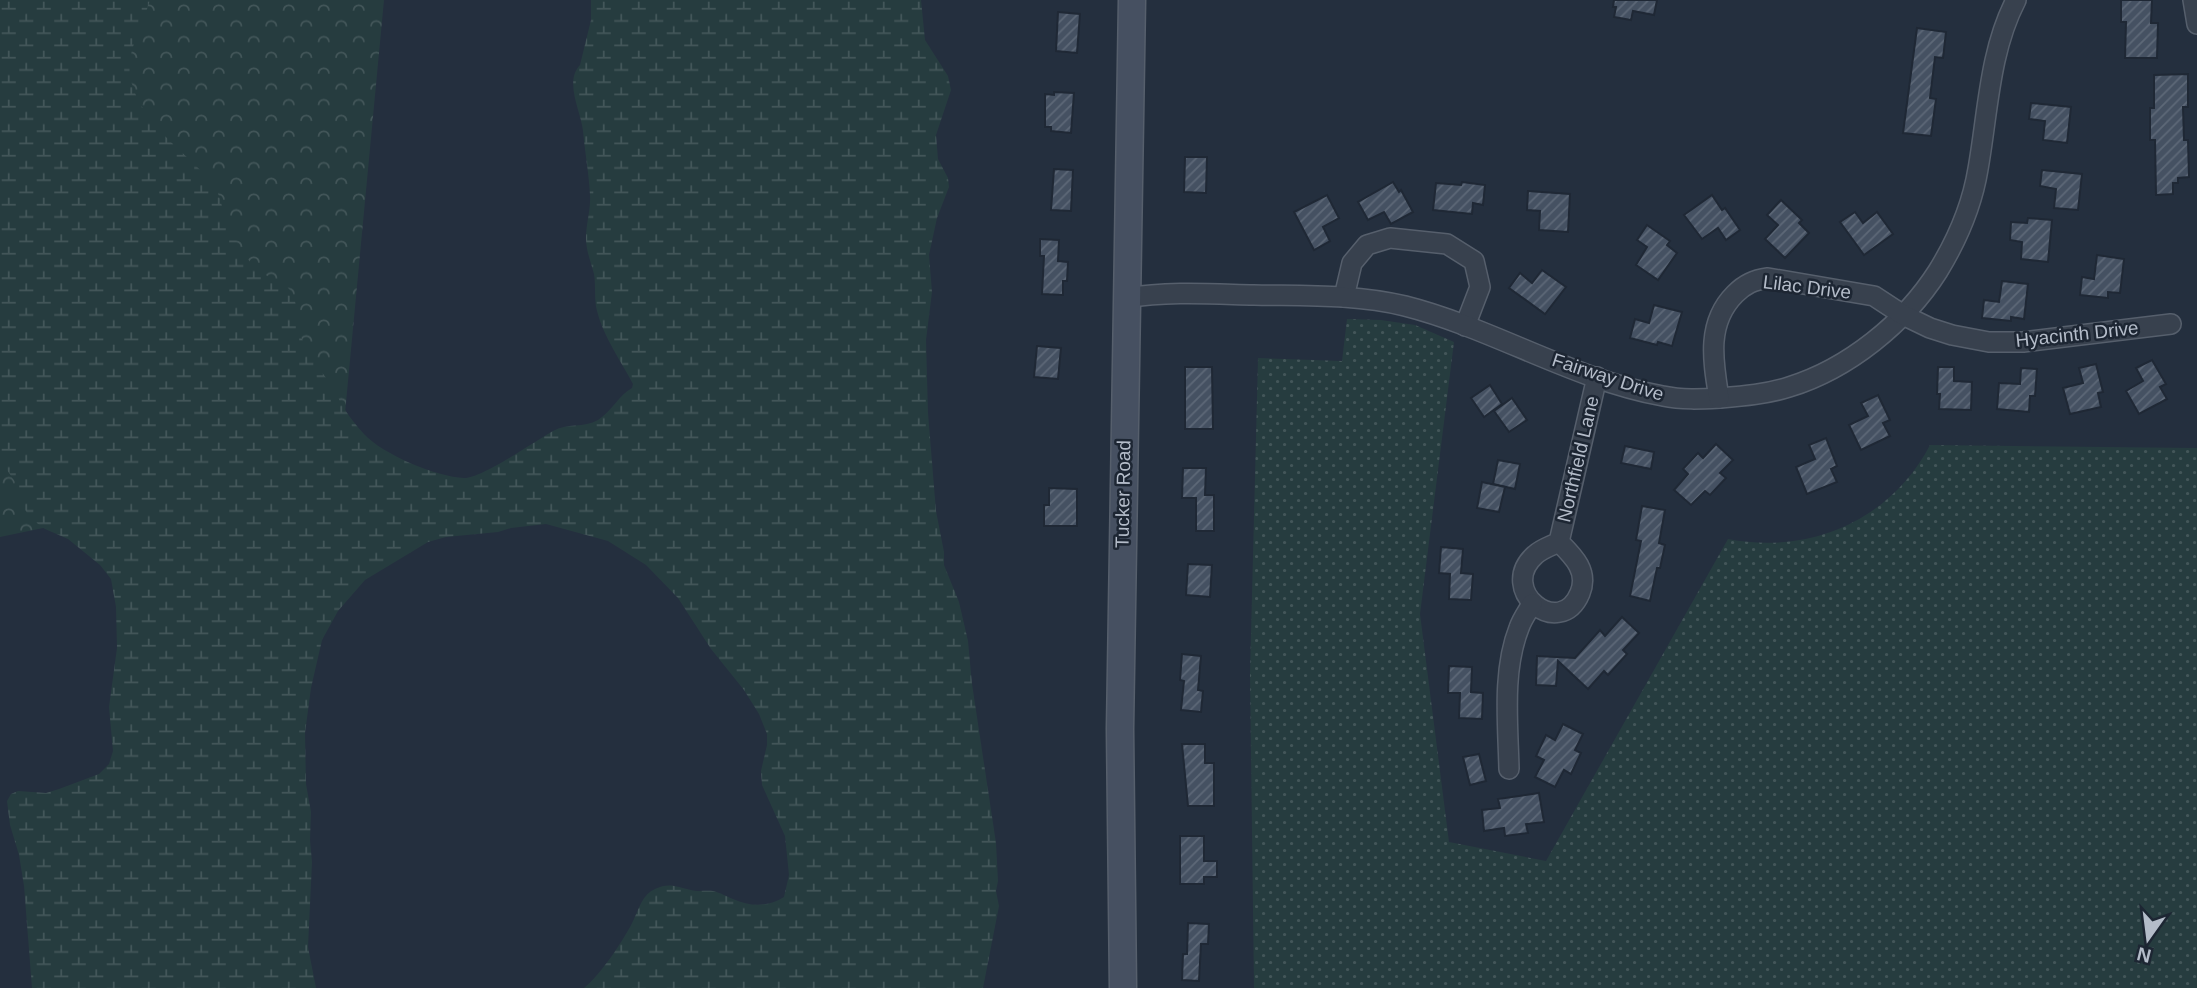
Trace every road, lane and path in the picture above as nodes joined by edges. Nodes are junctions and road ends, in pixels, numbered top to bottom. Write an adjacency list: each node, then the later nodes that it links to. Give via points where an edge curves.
1 (1132, 0): 6 (main road, Tucker Road)
2 (2016, 0): 7 (street, Fairway Drive, via 1995,59 1970,203 1945,259)
3 (2193, 0): 4 (street)
4 (2197, 24)
5 (1344, 297): 6 (street, Fairway Drive, via 1149,294); 9 (street, Fairway Drive, via 1402,306); 9 (street, via 1352,263 1367,244 1390,238 1447,244 1474,261 1479,287)
6 (1127, 298): 15 (main road, Tucker Road, via 1119,729)
7 (1903, 315): 8 (street, Hyacinth Drive, via 1952,335 1989,341 2023,342); 11 (street, Fairway Drive, via 1849,359 1821,375 1776,390); 11 (street, Lilac Drive, via 1874,296 1757,279 1733,295 1717,321 1713,353)
8 (2171, 324)
9 (1465, 326): 10 (street, Fairway Drive)
10 (1597, 377): 11 (street, Fairway Drive, via 1661,396); 12 (street, Northfield Lane)
11 (1719, 398)
12 (1559, 542): 13 (street, Northfield Lane, via 1528,562 1524,592); 13 (street, Northfield Lane, via 1583,573 1578,597 1567,609 1555,613)
13 (1532, 604): 14 (street, via 1514,644 1508,706)
14 (1509, 769)
15 (1123, 988)

